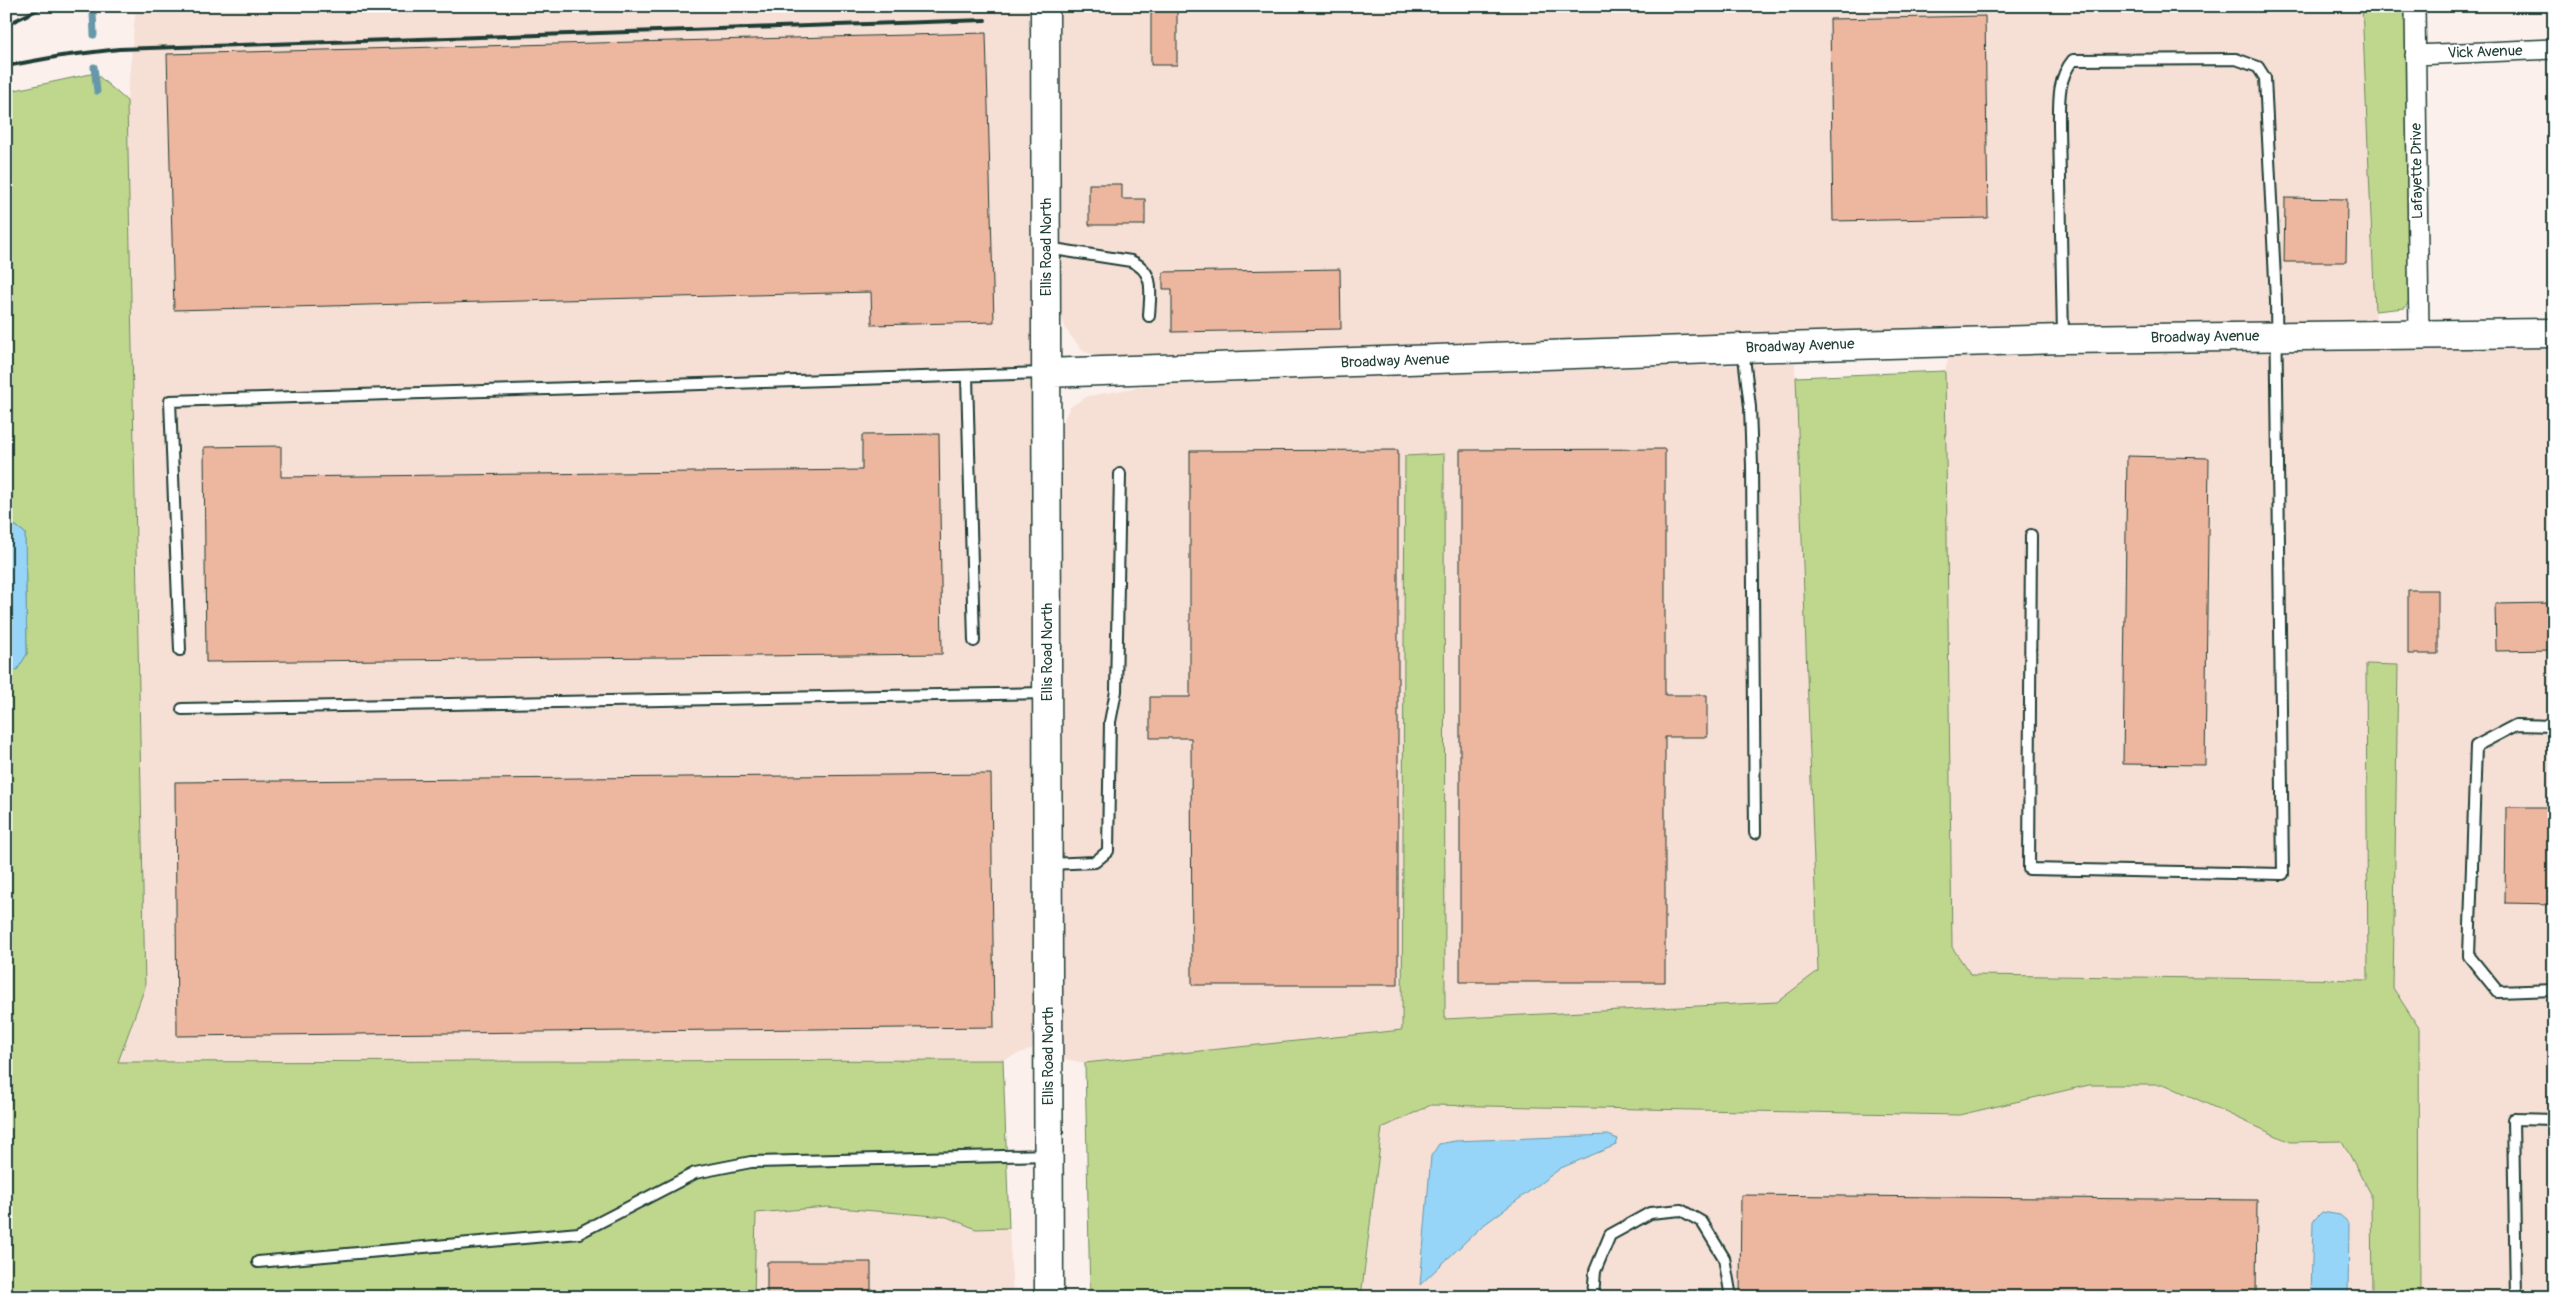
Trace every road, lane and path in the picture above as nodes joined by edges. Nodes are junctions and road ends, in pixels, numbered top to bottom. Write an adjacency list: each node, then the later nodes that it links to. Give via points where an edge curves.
1 (1046, 6): 5 (street, Ellis Road North)
2 (2415, 6): 4 (street, Lafayette Drive)
3 (2554, 50): 4 (street, Vick Avenue)
4 (2415, 55): 8 (street, Lafayette Drive)
5 (1046, 248): 6 (lane, via 1132,261 1142,266 1150,281); 12 (street, Ellis Road North)
6 (1149, 316)
7 (2554, 333): 8 (street, Broadway Avenue)
8 (2419, 335): 9 (street, Broadway Avenue)
9 (2276, 336): 10 (street, Broadway Avenue); 10 (lane, via 2265,78 2258,67 2236,59 2072,60 2065,70 2059,94); 15 (lane, via 2283,874 2029,869)
10 (2064, 339): 11 (street, Broadway Avenue)
11 (1743, 348): 12 (street, Broadway Avenue); 21 (lane, via 1752,466)
12 (1046, 373): 13 (lane); 18 (street, Ellis Road North)
13 (967, 376): 16 (lane); 17 (lane, via 170,401)
14 (1120, 474): 22 (lane, via 1116,691 1110,722 1108,851 1095,862)
15 (2031, 535)
16 (974, 641)
17 (180, 650)
18 (1047, 694): 19 (lane); 22 (street, Ellis Road North)
19 (182, 709)
20 (2554, 726): 23 (lane, via 2516,725 2476,746 2469,956 2498,992)
21 (1755, 833)
22 (1048, 864): 25 (street, Ellis Road North)
23 (2554, 990)
24 (2554, 1120): 30 (lane, via 2513,1119)
25 (1049, 1155): 26 (lane, via 751,1162 695,1173 579,1233); 27 (street, Ellis Road North)
26 (258, 1262)
27 (1049, 1297)
28 (1593, 1297): 29 (lane, via 1595,1271 1610,1235 1650,1213 1681,1210 1702,1222 1724,1258)
29 (1730, 1297)
30 (2516, 1297)

